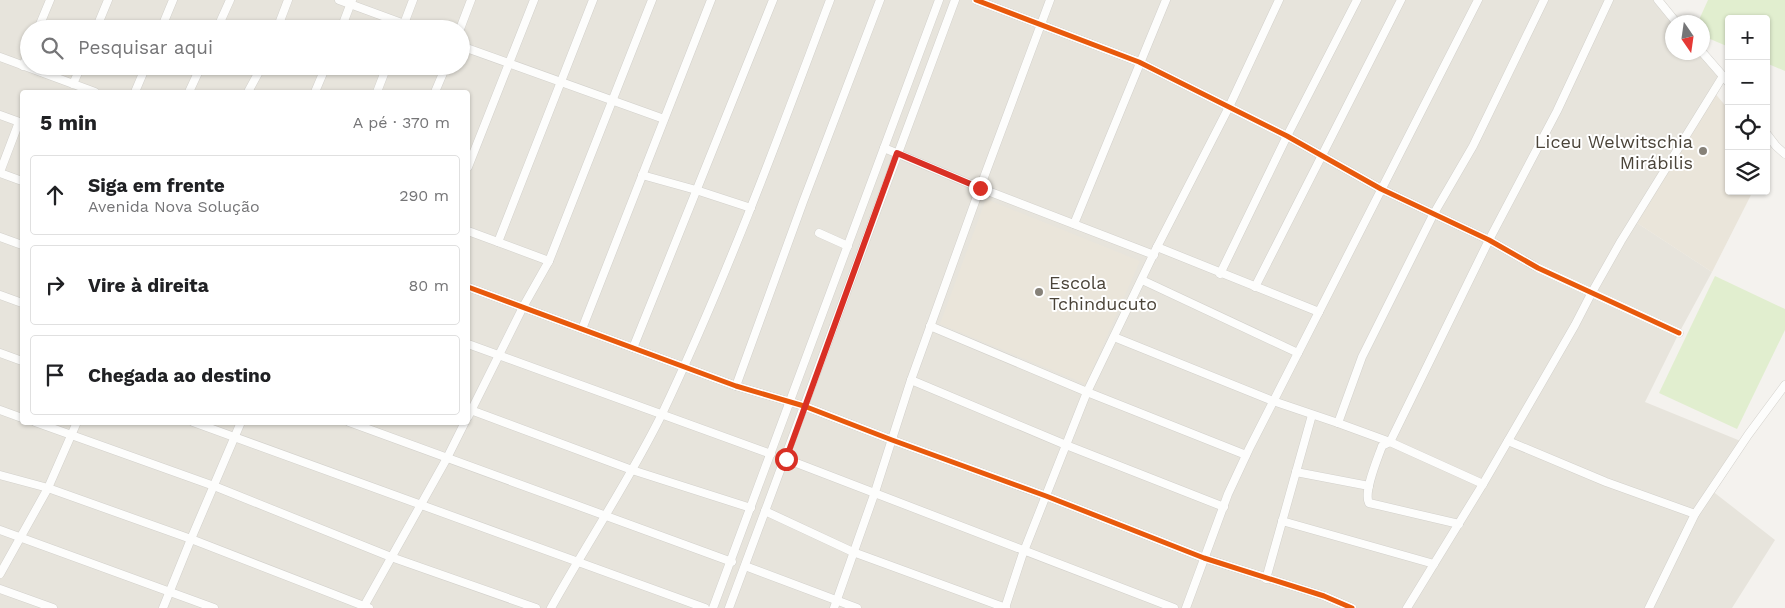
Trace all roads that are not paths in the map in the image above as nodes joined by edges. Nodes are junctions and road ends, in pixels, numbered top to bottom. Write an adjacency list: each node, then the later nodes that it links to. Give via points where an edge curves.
1 (50, 0): 30 (street)
2 (108, 0): 31 (street)
3 (173, 0): 32 (street)
4 (230, 0): 33 (street)
5 (288, 0): 34 (street)
6 (339, 0): 28 (street)
7 (413, 0): 37 (street)
8 (472, 0): 38 (street)
9 (534, 0): 44 (street)
10 (594, 0): 56 (street)
11 (652, 0): 65 (street)
12 (711, 0): 68 (street)
13 (773, 0): 82 (street)
14 (830, 0): 84 (street)
15 (880, 0): 118 (street)
16 (939, 0): 73 (street)
17 (955, 0): 74 (street)
18 (976, 0): 39 (street)
19 (1050, 0): 39 (street)
20 (1166, 0): 43 (street)
21 (1279, 0): 66 (street)
22 (1357, 0): 71 (street)
23 (1401, 0): 76 (street)
24 (1478, 0): 83 (street)
25 (1544, 0): 85 (street, via 1473,146)
26 (1609, 0): 90 (street, via 1557,111)
27 (1658, 0): 29 (street)
28 (351, 2): 35 (street); 36 (street)
29 (1670, 15)
30 (42, 20)
31 (100, 20)
32 (165, 20)
33 (221, 20)
34 (280, 20)
35 (344, 20)
36 (390, 20)
37 (405, 20)
38 (464, 20)
39 (1040, 26): 43 (street); 81 (street)
40 (470, 49): 44 (street)
41 (0, 57): 45 (street)
42 (1709, 60): 54 (street)
43 (1139, 62): 66 (street); 86 (street)
44 (509, 63): 56 (street); 77 (street)
45 (20, 65)
46 (48, 75): 57 (street)
47 (77, 75): 57 (street)
48 (142, 75): 59 (street)
49 (197, 75): 60 (street)
50 (257, 75): 61 (street)
51 (322, 75): 62 (street)
52 (384, 75): 63 (street)
53 (443, 75): 64 (street)
54 (1723, 76): 55 (street); 100 (street)
55 (1725, 78)
56 (560, 82): 65 (street); 91 (street)
57 (73, 84): 58 (street)
58 (90, 90)
59 (136, 90)
60 (190, 90)
61 (249, 90)
62 (316, 90)
63 (378, 90)
64 (437, 90)
65 (613, 101): 68 (street); 95 (street)
66 (1229, 107): 71 (street); 94 (street)
67 (0, 115): 69 (street)
68 (664, 119): 79 (street)
69 (20, 122)
70 (20, 124): 78 (street)
71 (1286, 136): 76 (street); 96 (street)
72 (1770, 138): 75 (street)
73 (884, 148): 74 (street); 93 (street)
74 (897, 153): 81 (street); 122 (street)
75 (1785, 154)
76 (1321, 156): 83 (street); 98 (street)
77 (470, 162)
78 (0, 172): 80 (street)
79 (642, 175): 82 (street); 106 (street)
80 (20, 180)
81 (980, 188): 86 (street); 105 (street)
82 (696, 190): 84 (street); 110 (street)
83 (1381, 190): 85 (street); 104 (street)
84 (751, 208): 115 (street)
85 (1433, 214): 90 (street); 129 (street, via 1362,357)
86 (1074, 224): 94 (street)
87 (470, 232): 91 (street)
88 (819, 233): 93 (street)
89 (0, 237): 92 (street)
90 (1489, 240): 100 (street); 140 (street)
91 (498, 242): 95 (street)
92 (20, 244)
93 (848, 246): 120 (street)
94 (1155, 251): 96 (street); 97 (street)
95 (549, 261): 103 (street)
96 (1220, 274): 98 (street)
97 (1142, 280): 108 (street); 112 (street)
98 (1255, 287): 104 (street)
99 (470, 288): 103 (street)
100 (1591, 294): 107 (street); 139 (street)
101 (0, 295): 102 (street)
102 (20, 302)
103 (523, 307): 106 (street); 113 (street)
104 (1319, 312): 112 (street)
105 (930, 326): 116 (street); 119 (street)
106 (582, 329): 110 (street)
107 (1679, 333)
108 (1114, 337): 119 (street); 121 (street)
109 (470, 345): 113 (street)
110 (633, 348): 115 (street)
111 (0, 353): 114 (street)
112 (1298, 353): 121 (street)
113 (498, 355): 124 (street); 126 (street)
114 (20, 360)
115 (683, 366): 118 (street); 126 (street)
116 (911, 380): 138 (street); 141 (street)
117 (1785, 385): 159 (street)
118 (736, 386): 120 (street)
119 (1087, 392): 141 (street); 143 (street)
120 (790, 401): 122 (street); 142 (street)
121 (1273, 401): 127 (street); 143 (street)
122 (804, 406): 138 (street); 145 (street)
123 (0, 410): 128 (street)
124 (470, 410)
125 (470, 412): 146 (street)
126 (661, 414): 142 (street); 146 (street)
127 (1312, 415): 129 (street); 147 (street)
128 (20, 417)
129 (1338, 423): 140 (street)
130 (43, 425): 136 (street)
131 (76, 425): 136 (street)
132 (201, 425): 137 (street)
133 (240, 425): 137 (street)
134 (357, 425): 144 (street)
135 (464, 425): 144 (street)
136 (71, 436): 150 (street); 152 (street)
137 (234, 437): 150 (street); 155 (street)
138 (892, 440): 153 (street); 154 (street)
139 (1508, 440): 149 (street); 159 (street, via 1606,482)
140 (1390, 442): 149 (street); 151 (street, via 1382,446)
141 (1066, 445): 154 (street); 156 (street)
142 (770, 454): 157 (street)
143 (1246, 455): 156 (street)
144 (448, 458): 155 (street); 160 (street)
145 (786, 459): 153 (street); 158 (street)
146 (632, 470): 157 (street); 160 (street)
147 (1296, 472): 151 (street); 161 (street)
148 (0, 475): 152 (street)
149 (1484, 484): 162 (street)
150 (214, 486): 165 (street); 168 (street)
151 (1369, 486): 162 (street, via 1369,503)
152 (48, 488): 164 (street); 165 (street)
153 (875, 492): 166 (street); 167 (street)
154 (1046, 496): 166 (street); 169 (street)
155 (420, 505): 168 (street); 170 (street)
156 (1224, 507): 169 (street)
157 (751, 508): 171 (street)
158 (765, 511): 167 (street); 173 (street)
159 (1695, 514): 194 (street)
160 (604, 516): 170 (street); 171 (street)
161 (1282, 521): 172 (street); 175 (street)
162 (1459, 524): 172 (street)
163 (0, 530): 164 (street)
164 (19, 538): 174 (street); 177 (street)
165 (191, 539): 177 (street); 179 (street)
166 (1025, 550): 189 (street); 190 (street)
167 (853, 552): 178 (street); 189 (street)
168 (391, 557): 179 (street); 183 (street)
169 (1204, 558): 175 (street); 191 (street)
170 (577, 562): 184 (street); 185 (street)
171 (732, 562): 186 (street)
172 (1434, 564): 193 (street)
173 (745, 566): 178 (street); 187 (street)
174 (0, 574)
175 (1266, 579): 192 (street)
176 (0, 589): 180 (street)
177 (170, 591): 181 (street); 182 (street)
178 (836, 604): 188 (street)
179 (365, 607)
180 (53, 608)
181 (163, 608)
182 (214, 608)
183 (536, 608)
184 (551, 608)
185 (705, 608)
186 (713, 608)
187 (729, 608)
188 (857, 608)
189 (1005, 608)
190 (1174, 608)
191 (1186, 608)
192 (1352, 608)
193 (1407, 608)
194 (1649, 608)

